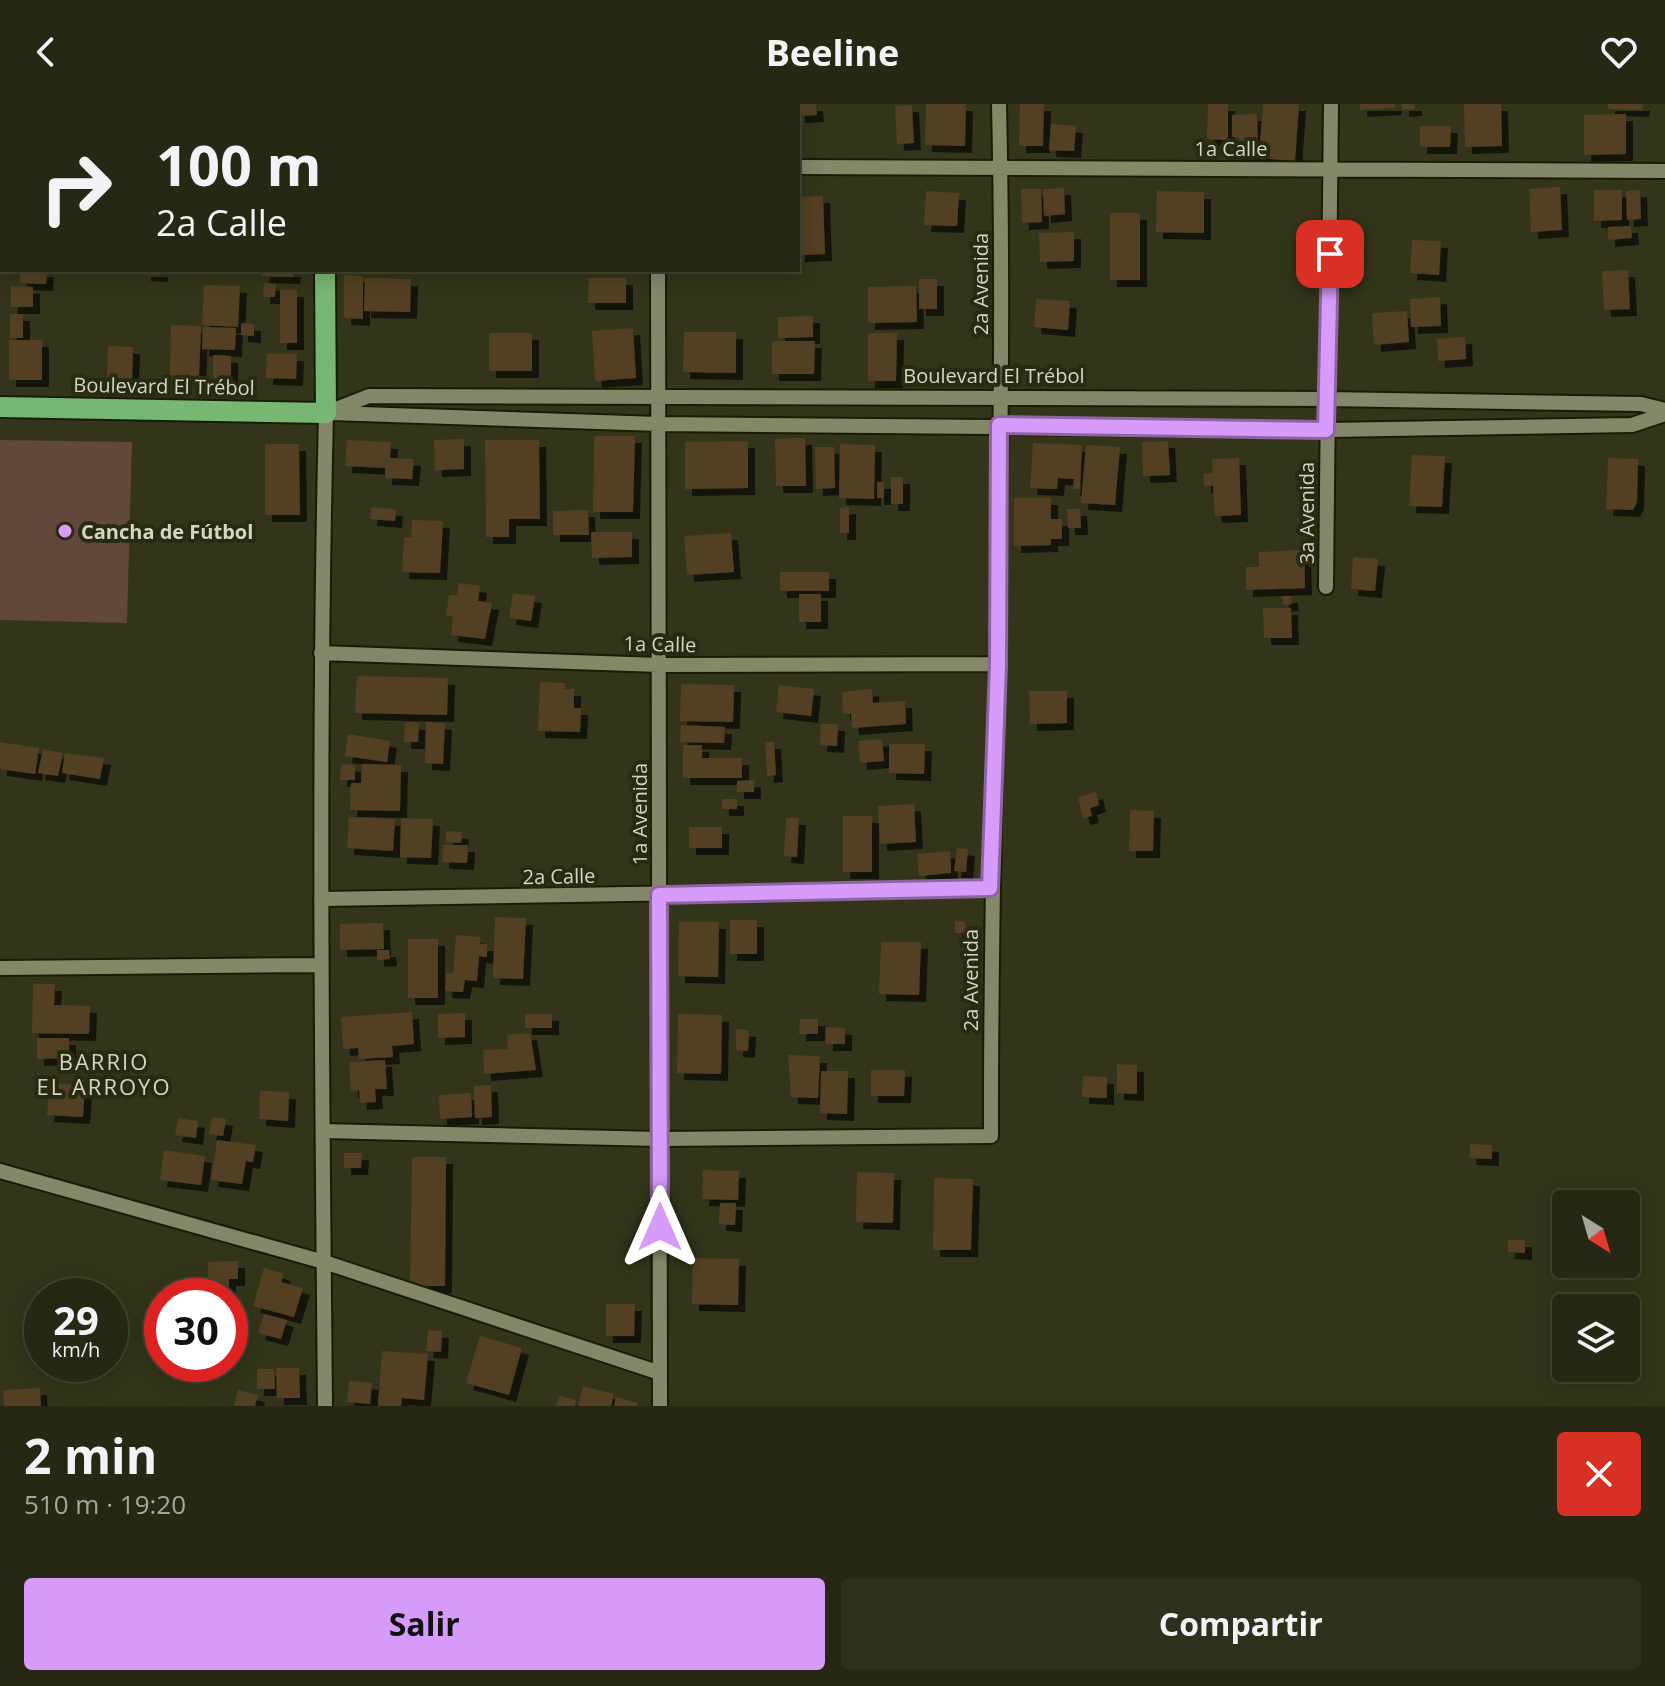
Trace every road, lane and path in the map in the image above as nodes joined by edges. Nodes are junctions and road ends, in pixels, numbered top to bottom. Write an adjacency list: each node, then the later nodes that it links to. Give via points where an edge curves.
1 (999, 104): 5 (street, 2a Avenida)
2 (1331, 104): 4 (street, 3a Avenida)
3 (800, 167): 5 (street, 1a Calle)
4 (1332, 167): 5 (street, 1a Calle); 6 (street, 1a Calle); 11 (street, 3a Avenida)
5 (1000, 169): 10 (street, 2a Avenida)
6 (1665, 171)
7 (325, 272): 14 (main road)
8 (658, 272): 9 (street, 1a Avenida)
9 (659, 399): 10 (street, Boulevard El Trébol); 14 (street, Boulevard El Trébol, via 369,396); 15 (street, 1a Avenida)
10 (999, 399): 11 (street, Boulevard El Trébol); 16 (street, 2a Avenida)
11 (1326, 399): 13 (street, Boulevard El Trébol, via 1641,404); 17 (street, 3a Avenida)
12 (0, 407): 14 (main road, Boulevard El Trébol)
13 (1665, 412): 17 (street, Boulevard El Trébol, via 1632,425)
14 (326, 413): 15 (street, Boulevard El Trébol); 19 (street)
15 (659, 424): 16 (street, Boulevard El Trébol); 21 (street, 1a Avenida)
16 (999, 425): 17 (street, Boulevard El Trébol); 20 (street, 2a Avenida)
17 (1326, 430): 18 (street, 3a Avenida)
18 (1326, 587)
19 (321, 653): 21 (street, 1a Calle); 24 (street)
20 (998, 664): 21 (street, 1a Calle); 22 (street, 2a Avenida)
21 (659, 665): 23 (street, 1a Avenida)
22 (990, 888): 23 (street, 2a Calle); 28 (street, 2a Avenida, via 991,1136)
23 (659, 895): 24 (street, 2a Calle); 28 (street, 1a Avenida)
24 (321, 899): 25 (street)
25 (319, 965): 26 (street); 27 (street)
26 (0, 968)
27 (323, 1131): 28 (street); 30 (street)
28 (659, 1139): 31 (street, 1a Avenida)
29 (0, 1171): 30 (street)
30 (324, 1262): 31 (street); 32 (street)
31 (660, 1373): 33 (street, 1a Avenida)
32 (325, 1406)
33 (660, 1406)

